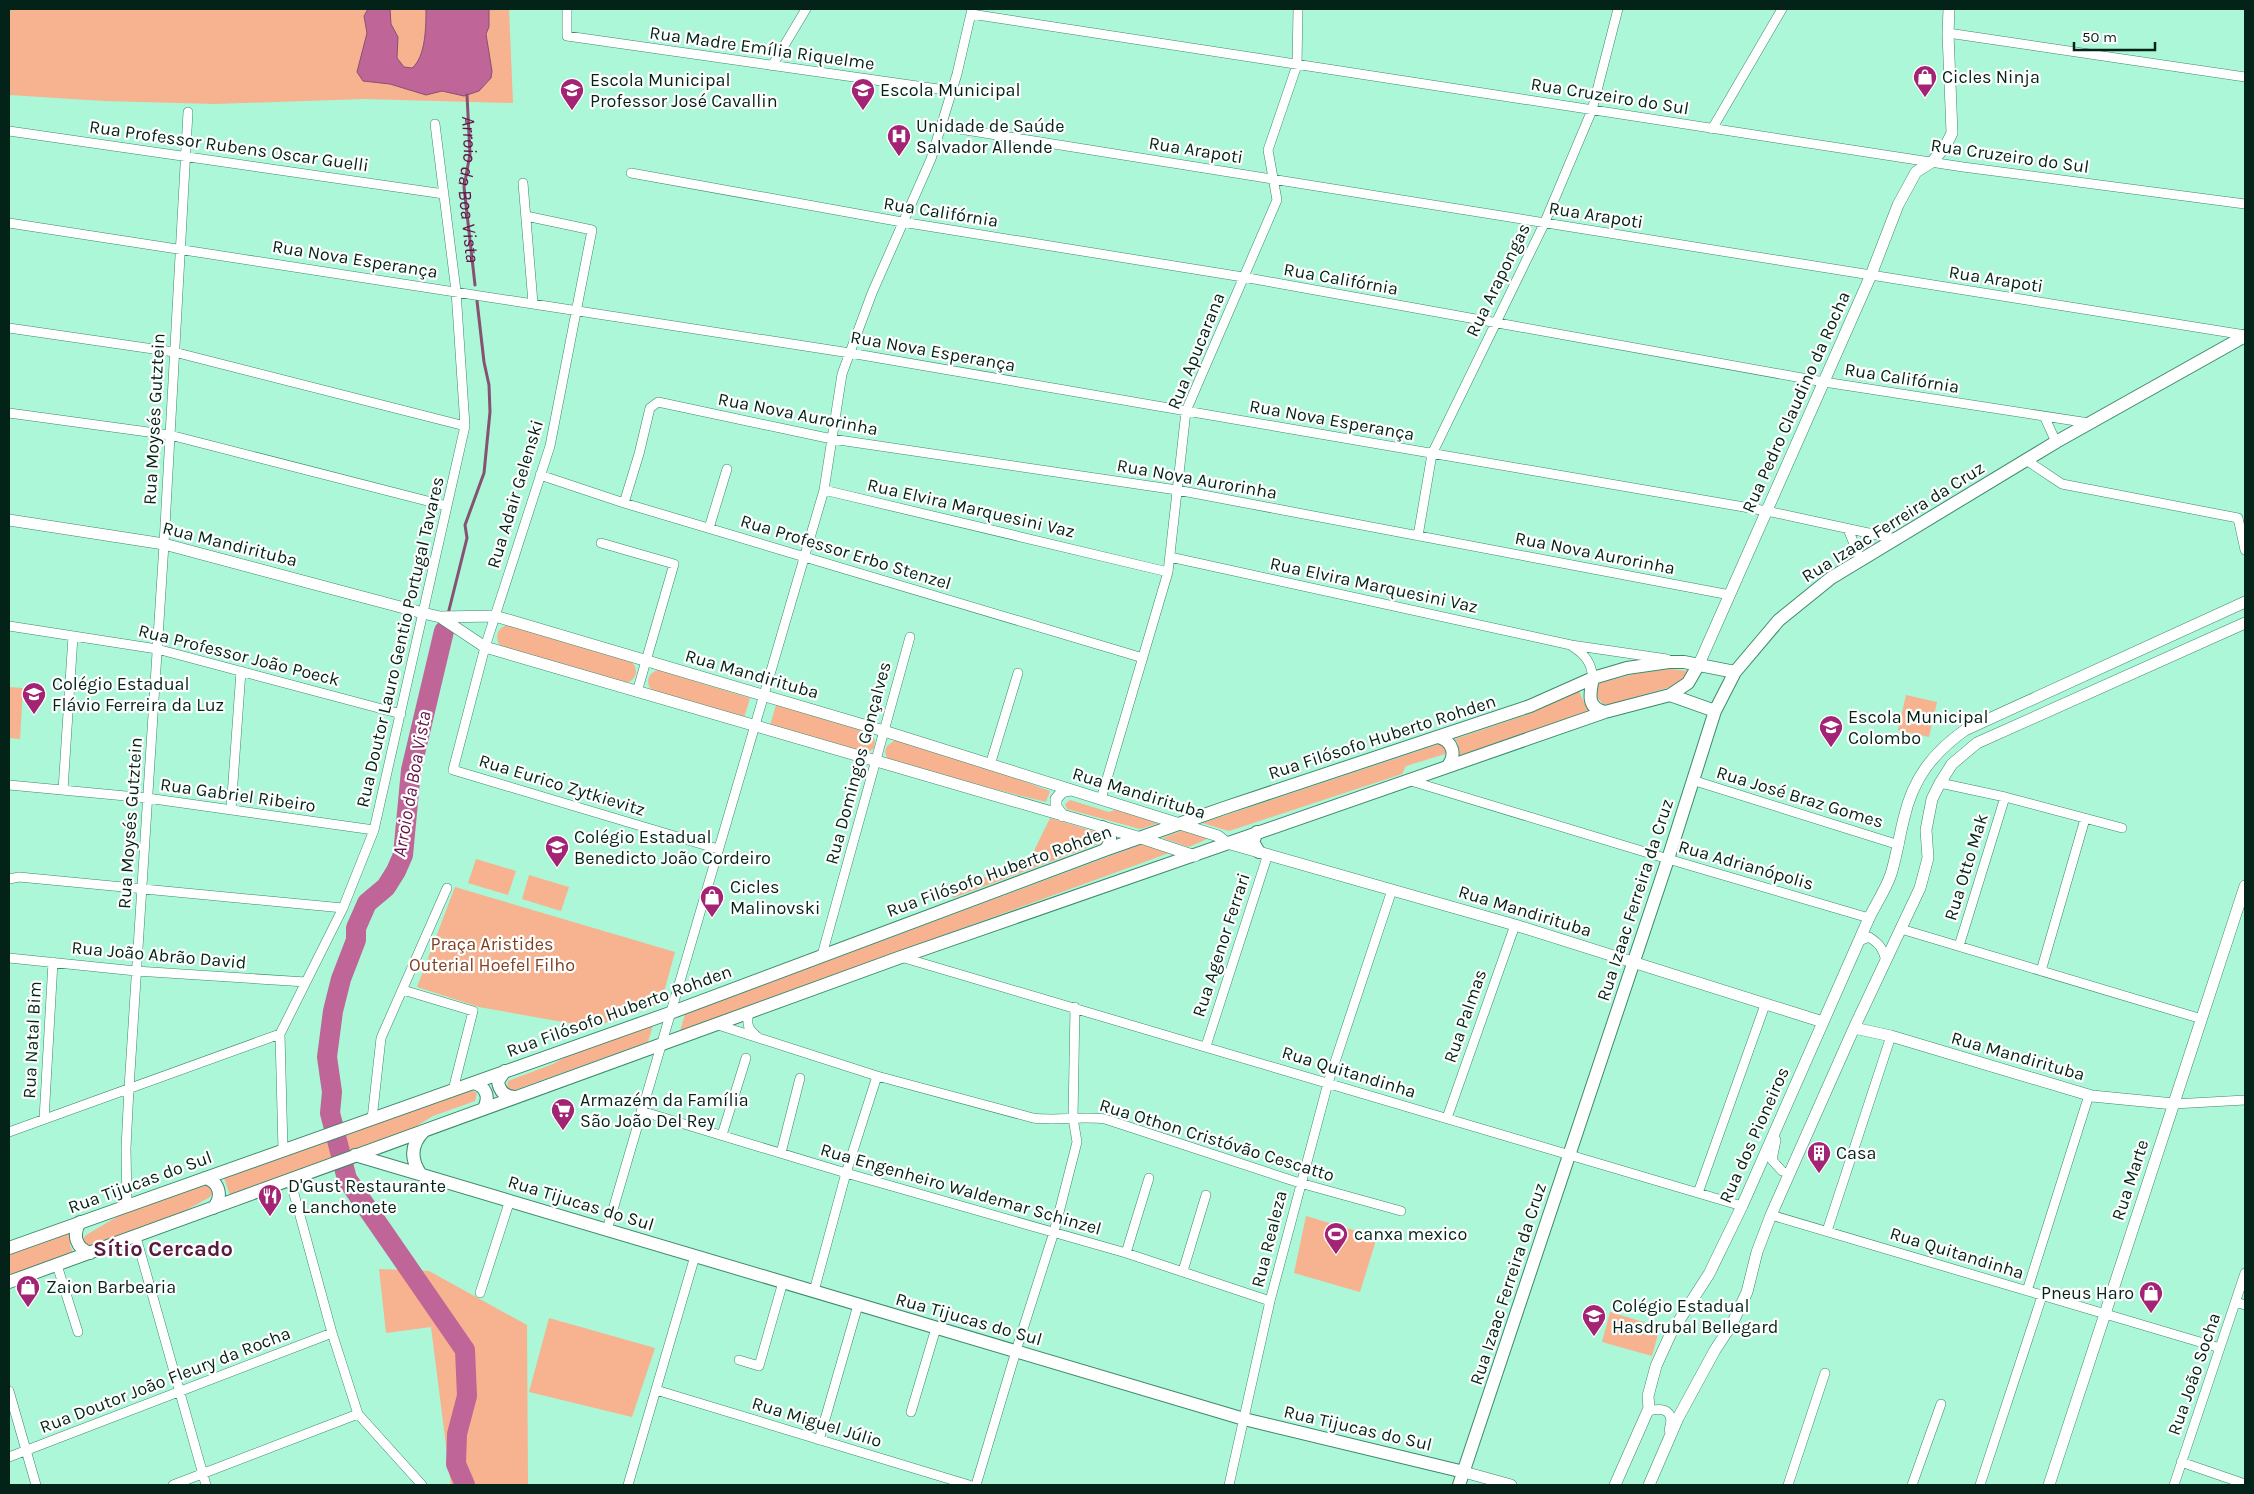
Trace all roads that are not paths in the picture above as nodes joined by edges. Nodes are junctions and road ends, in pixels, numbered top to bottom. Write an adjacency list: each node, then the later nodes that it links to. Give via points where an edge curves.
1 (568, 9): 9 (street, Rua Madre Emília Riquelme, via 567,36)
2 (806, 9): 9 (street)
3 (1298, 9): 10 (street, Rua Apucarana)
4 (1618, 9): 13 (street, Rua Arapongas)
5 (1782, 9): 17 (street)
6 (1947, 10): 8 (street, Rua Pedro Claudino da Rocha)
7 (971, 12): 10 (street, Rua Cruzeiro do Sul); 12 (street)
8 (1948, 33): 11 (street); 20 (street, Rua Pedro Claudino da Rocha, via 1952,133)
9 (772, 66): 12 (street, Rua Madre Emília Riquelme)
10 (1296, 66): 13 (street, Rua Cruzeiro do Sul); 22 (street, Rua Apucarana, via 1268,150)
11 (2245, 77)
12 (952, 91): 16 (street)
13 (1592, 110): 17 (street, Rua Cruzeiro do Sul); 29 (street, Rua Arapongas)
14 (188, 112): 19 (street, Rua Moysés Gutztein)
15 (435, 124): 24 (street, Rua Doutor Lauro Gentio Portugal Tavares)
16 (941, 126): 22 (street, Rua Arapoti); 27 (street, via 931,159)
17 (1712, 129): 20 (street, Rua Cruzeiro do Sul)
18 (9, 131): 19 (street, Rua Professor Rubens Oscar Guelli)
19 (186, 155): 24 (street, Rua Professor Rubens Oscar Guelli); 30 (street, Rua Moysés Gutztein)
20 (1932, 162): 25 (street, Rua Cruzeiro do Sul); 31 (street, Rua Pedro Claudino da Rocha, via 1916,172 1898,205)
21 (631, 173): 27 (street, Rua Califórnia)
22 (1275, 179): 29 (street, Rua Arapoti); 32 (street, Rua Apucarana, via 1278,200 1274,213)
23 (524, 183): 26 (street)
24 (444, 194): 33 (street, Rua Doutor Lauro Gentio Portugal Tavares)
25 (2245, 204)
26 (526, 216): 34 (street); 35 (street, Rua Adair Gelenski, via 592,230)
27 (902, 222): 32 (street, Rua Califórnia); 40 (street)
28 (9, 223): 30 (street, Rua Nova Esperança)
29 (1544, 224): 31 (street, Rua Arapoti); 36 (street, Rua Arapongas)
30 (180, 248): 33 (street, Rua Nova Esperança); 39 (street, Rua Moysés Gutztein)
31 (1871, 275): 38 (street, Rua Arapoti); 41 (street, Rua Pedro Claudino da Rocha)
32 (1243, 277): 36 (street, Rua Califórnia); 42 (street, Rua Apucarana)
33 (456, 291): 34 (street, Rua Nova Esperança); 46 (street, Rua Doutor Lauro Gentio Portugal Tavares)
34 (533, 303): 35 (street, Rua Nova Esperança)
35 (575, 310): 40 (street, Rua Nova Esperança); 53 (street, Rua Adair Gelenski, via 550,446)
36 (1494, 323): 41 (street, Rua Califórnia); 50 (street, Rua Arapongas)
37 (9, 328): 39 (street)
38 (2245, 336): 45 (main road, Rua Izaac Ferreira da Cruz)
39 (174, 352): 46 (street); 47 (street, Rua Moysés Gutztein)
40 (850, 353): 42 (street, Rua Nova Esperança); 48 (street, via 842,374)
41 (1824, 382): 44 (street, Rua Califórnia); 58 (street, Rua Pedro Claudino da Rocha)
42 (1186, 411): 50 (street, Rua Nova Esperança); 55 (street, Rua Apucarana)
43 (9, 413): 47 (street)
44 (2045, 418): 45 (street, Rua Califórnia); 49 (street)
45 (2092, 423): 49 (main road, Rua Izaac Ferreira da Cruz)
46 (465, 426): 57 (street, Rua Doutor Lauro Gentio Portugal Tavares)
47 (170, 435): 57 (street); 65 (street, Rua Moysés Gutztein)
48 (832, 439): 54 (street); 55 (street, Rua Nova Aurorinha); 56 (street, Rua Nova Aurorinha, via 658,402 650,408)
49 (2056, 442): 51 (main road, Rua Izaac Ferreira da Cruz)
50 (1432, 454): 58 (street, Rua Nova Esperança); 62 (street, Rua Arapongas)
51 (2026, 460): 63 (main road, Rua Izaac Ferreira da Cruz); 66 (street, via 2062,484 2238,518)
52 (727, 469): 60 (street)
53 (540, 475): 56 (street, Rua Professor Erbo Stenzel); 74 (street, Rua Adair Gelenski)
54 (824, 490): 67 (street); 70 (street, Rua Elvira Marquesini Vaz)
55 (1177, 490): 62 (street, Rua Nova Aurorinha); 68 (street, Rua Apucarana)
56 (624, 502): 60 (street, Rua Professor Erbo Stenzel)
57 (447, 506): 73 (street, Rua Doutor Lauro Gentio Portugal Tavares)
58 (1767, 511): 61 (street, Rua Nova Esperança); 71 (street, Rua Pedro Claudino da Rocha)
59 (9, 520): 65 (street, Rua Mandirituba)
60 (709, 528): 67 (street, Rua Professor Erbo Stenzel)
61 (1848, 529): 63 (street, Rua Nova Esperança); 69 (street)
62 (1418, 536): 71 (street, Rua Nova Aurorinha)
63 (1896, 539): 69 (main road, Rua Izaac Ferreira da Cruz)
64 (601, 543): 84 (street, via 674,564)
65 (164, 544): 73 (street, Rua Mandirituba); 82 (street, Rua Moysés Gutztein)
66 (2245, 550)
67 (804, 557): 83 (street, Rua Professor Erbo Stenzel); 93 (street)
68 (1170, 557): 70 (street, Rua Apucarana); 80 (street, Rua Elvira Marquesini Vaz)
69 (1861, 561): 88 (main road, Rua Izaac Ferreira da Cruz, via 1831,578 1779,620)
70 (1168, 572): 83 (street, Rua Apucarana)
71 (1730, 595): 86 (street, Rua Pedro Claudino da Rocha)
72 (2245, 602): 124 (street, Rua dos Pioneiros, via 1965,730 1926,764 1912,790)
73 (423, 613): 75 (street, Rua Mandirituba); 96 (street, Rua Doutor Lauro Gentio Portugal Tavares)
74 (495, 616): 75 (street, Rua Mandirituba); 81 (street, Rua Adair Gelenski); 84 (street, Rua Mandirituba)
75 (440, 618): 81 (street, Rua Mandirituba)
76 (2245, 623): 106 (street, via 1977,743 1952,764)
77 (9, 626): 78 (street, Rua Professor João Poeck)
78 (73, 636): 82 (street, Rua Professor João Poeck); 108 (street)
79 (910, 637): 98 (street, Rua Domingos Gonçalves)
80 (1571, 645): 85 (street, Rua Elvira Marquesini Vaz); 90 (street, via 1588,660)
81 (485, 647): 91 (street, Rua Mandirituba); 103 (street, Rua Adair Gelenski)
82 (157, 649): 87 (street, Rua Professor João Poeck); 112 (street, Rua Moysés Gutztein)
83 (1143, 658): 113 (street, Rua Apucarana)
84 (646, 661): 91 (street); 93 (street, Rua Mandirituba)
85 (1684, 662): 86 (main road, Rua Filósofo Huberto Rohden); 90 (main road, Rua Filósofo Huberto Rohden, via 1634,667)
86 (1699, 664): 88 (main road, Rua Filósofo Huberto Rohden); 92 (main road, via 1688,683)
87 (241, 671): 96 (street, Rua Professor João Poeck); 114 (street)
88 (1735, 672): 94 (main road, Rua Izaac Ferreira da Cruz)
89 (1018, 673): 101 (street)
90 (1593, 678): 95 (main road, via 1591,703 1594,708); 99 (main road, Rua Filósofo Huberto Rohden, via 1530,706)
91 (637, 692): 97 (street, Rua Mandirituba)
92 (1670, 694): 94 (main road); 95 (main road)
93 (763, 696): 97 (street); 98 (street, Rua Mandirituba)
94 (1715, 711): 104 (main road, Rua Izaac Ferreira da Cruz)
95 (1605, 712): 102 (main road)
96 (401, 714): 120 (street, Rua Doutor Lauro Gentio Portugal Tavares)
97 (754, 726): 100 (street, Rua Mandirituba); 125 (street)
98 (884, 731): 100 (street, Rua Domingos Gonçalves); 101 (street, Rua Mandirituba)
99 (1438, 737): 102 (main road, via 1447,741 1452,749 1452,759); 117 (main road, Rua Filósofo Huberto Rohden)
100 (875, 762): 115 (street, Rua Mandirituba); 142 (street, Rua Domingos Gonçalves)
101 (990, 765): 109 (street, Rua Mandirituba)
102 (1445, 768): 105 (main road); 110 (street, via 1439,781)
103 (453, 770): 125 (street, Rua Eurico Zytkievitz)
104 (1692, 780): 124 (street, Rua José Braz Gomes); 129 (main road, Rua Izaac Ferreira da Cruz)
105 (1411, 781): 110 (street, Rua Adrianópolis); 121 (main road)
106 (1940, 782): 111 (street); 138 (street, via 1932,799 1926,830 1928,858 1920,888)
107 (9, 785): 108 (street, Rua Gabriel Ribeiro)
108 (62, 790): 112 (street, Rua Gabriel Ribeiro)
109 (1071, 790): 113 (street, Rua Mandirituba); 115 (street, via 1062,792 1056,799 1056,807)
110 (1442, 790): 129 (street, Rua Adrianópolis)
111 (2005, 797): 116 (street); 141 (street, Rua Otto Mak)
112 (147, 798): 114 (street, Rua Gabriel Ribeiro); 132 (street, Rua Moysés Gutztein)
113 (1101, 799): 117 (street, Rua Mandirituba)
114 (231, 810): 120 (street, Rua Gabriel Ribeiro)
115 (1063, 816): 118 (street, Rua Mandirituba)
116 (2085, 819): 119 (street); 150 (street)
117 (1181, 824): 122 (main road, Rua Filósofo Huberto Rohden); 123 (street, Rua Mandirituba, via 1218,836)
118 (1102, 827): 122 (street, Rua Mandirituba); 126 (main road, via 1110,838)
119 (2122, 828)
120 (374, 830): 135 (street, Rua Doutor Lauro Gentio Portugal Tavares)
121 (1257, 832): 123 (main road); 127 (main road, via 1253,842)
122 (1141, 838): 126 (main road, Rua Filósofo Huberto Rohden); 128 (street, Rua Mandirituba)
123 (1227, 843): 127 (street, Rua Mandirituba); 128 (main road)
124 (1899, 844): 136 (street, Rua dos Pioneiros, via 1890,876)
125 (718, 849): 156 (street)
126 (1106, 850): 142 (main road, Rua Filósofo Huberto Rohden)
127 (1264, 853): 134 (street, Rua Mandirituba); 165 (street, Rua Agenor Ferrari)
128 (1195, 856): 140 (main road)
129 (1668, 860): 136 (street, Rua Adrianópolis); 146 (main road, Rua Izaac Ferreira da Cruz)
130 (9, 879): 132 (street, via 19,877)
131 (2245, 886): 157 (street, Rua Marte)
132 (142, 887): 135 (street); 149 (street, Rua Moysés Gutztein)
133 (447, 888): 152 (street)
134 (1392, 890): 137 (street, Rua Mandirituba); 171 (street, Rua Realeza)
135 (343, 908): 151 (street, Rua Doutor Lauro Gentio Portugal Tavares)
136 (1869, 918): 139 (street, Rua dos Pioneiros)
137 (1515, 925): 146 (street, Rua Mandirituba); 182 (street, Rua Palmas)
138 (1901, 929): 141 (street); 147 (street)
139 (1859, 941): 147 (street, via 1869,937 1877,943 1883,948); 158 (street, Rua dos Pioneiros)
140 (932, 946): 143 (main road); 148 (street, via 930,959)
141 (1959, 946): 150 (street)
142 (822, 955): 156 (main road, Rua Filósofo Huberto Rohden)
143 (901, 957): 148 (street, Rua Quitandinha); 155 (main road)
144 (9, 958): 145 (street, Rua João Abrão David)
145 (53, 962): 149 (street, Rua João Abrão David); 183 (street, Rua Natal Bim)
146 (1633, 962): 153 (street, Rua Mandirituba); 191 (main road, Rua Izaac Ferreira da Cruz)
147 (1886, 962): 160 (street)
148 (946, 970): 154 (street, Rua Quitandinha)
149 (136, 971): 151 (street, Rua João Abrão David); 172 (street, Rua Moysés Gutztein)
150 (2041, 971): 157 (street)
151 (306, 982): 161 (street, Rua Doutor Lauro Gentio Portugal Tavares)
152 (403, 990): 173 (street, via 473,1010); 184 (street, via 381,1038)
153 (1765, 1005): 158 (street, Rua Mandirituba); 199 (street)
154 (1075, 1007): 165 (street, Rua Quitandinha); 181 (street)
155 (749, 1012): 159 (main road); 163 (street, via 748,1029)
156 (670, 1013): 164 (street); 167 (main road, Rua Filósofo Huberto Rohden)
157 (2202, 1019): 177 (street, Rua Marte)
158 (1823, 1022): 179 (street, Rua dos Pioneiros)
159 (715, 1024): 163 (street, Rua Othon Cristóvão Cescatto); 164 (main road)
160 (1854, 1028): 162 (street, Rua Mandirituba); 194 (street)
161 (280, 1034): 172 (street); 188 (street, Rua Doutor Lauro Gentio Portugal Tavares)
162 (1891, 1036): 174 (street, Rua Mandirituba); 210 (street)
163 (763, 1041): 168 (street, Rua Othon Cristóvão Cescatto)
164 (660, 1046): 175 (main road); 180 (street)
165 (1206, 1046): 171 (street, Rua Quitandinha)
166 (746, 1058): 187 (street)
167 (505, 1070): 170 (main road, Rua Filósofo Huberto Rohden); 175 (main road, via 498,1081 500,1090 506,1096)
168 (877, 1076): 181 (street, Rua Othon Cristóvão Cescatto, via 1032,1118); 193 (street)
169 (800, 1078): 189 (street)
170 (473, 1083): 173 (main road, Rua Filósofo Huberto Rohden); 178 (main road, via 486,1092)
171 (1328, 1083): 182 (street, Rua Quitandinha); 198 (street, Rua Realeza)
172 (129, 1088): 183 (street); 202 (street, Rua Moysés Gutztein)
173 (453, 1090): 184 (main road, Rua Filósofo Huberto Rohden)
174 (2089, 1095): 177 (street, Rua Mandirituba); 222 (street)
175 (515, 1097): 178 (main road)
176 (2245, 1100): 177 (street)
177 (2174, 1104): 229 (street, Rua Marte)
178 (484, 1108): 185 (main road)
179 (1785, 1109): 194 (street, via 1772,1160); 203 (street, Rua dos Pioneiros)
180 (641, 1111): 187 (street, Rua Engenheiro Waldemar Schinzel); 208 (street)
181 (1073, 1118): 198 (street, Rua Othon Cristóvão Cescatto, via 1105,1119); 209 (street, via 1077,1142)
182 (1447, 1118): 191 (street, Rua Quitandinha)
183 (44, 1119): 186 (street)
184 (372, 1119): 188 (main road, Rua Filósofo Huberto Rohden)
185 (425, 1130): 190 (main road); 192 (main road, via 414,1146 415,1165)
186 (9, 1132)
187 (722, 1136): 189 (street, Rua Engenheiro Waldemar Schinzel)
188 (283, 1150): 195 (main road, Rua Tijucas do Sul)
189 (781, 1153): 193 (street, Rua Engenheiro Waldemar Schinzel)
190 (354, 1155): 192 (main road, Rua Tijucas do Sul); 196 (main road)
191 (1569, 1155): 199 (street, Rua Quitandinha); 250 (main road, Rua Izaac Ferreira da Cruz)
192 (420, 1173): 201 (main road, Rua Tijucas do Sul)
193 (846, 1173): 209 (street, Rua Engenheiro Waldemar Schinzel); 221 (street)
194 (1790, 1173): 206 (street)
195 (205, 1178): 202 (main road, Rua Tijucas do Sul); 204 (main road, via 213,1181 219,1189 219,1199)
196 (290, 1178): 204 (main road); 232 (street)
197 (1149, 1178): 214 (street)
198 (1300, 1183): 205 (street, Rua Othon Cristóvão Cescatto); 225 (street, Rua Realeza)
199 (1698, 1193): 203 (street, Rua Quitandinha)
200 (1206, 1195): 217 (street)
201 (510, 1200): 208 (main road, Rua Tijucas do Sul); 223 (street)
202 (127, 1206): 207 (main road, Rua Tijucas do Sul)
203 (1742, 1206): 241 (street, Rua dos Pioneiros, via 1709,1274 1671,1333 1656,1366 1648,1396)
204 (213, 1208): 211 (main road)
205 (1401, 1210)
206 (1772, 1215): 210 (street, Rua Quitandinha); 249 (street, via 1747,1292 1678,1418)
207 (80, 1222): 212 (main road, Rua Tijucas do Sul); 213 (main road, via 76,1231 77,1241)
208 (606, 1230): 215 (main road, Rua Tijucas do Sul)
209 (1054, 1232): 214 (street, Rua Engenheiro Waldemar Schinzel); 234 (street)
210 (1827, 1232): 222 (street, Rua Quitandinha)
211 (136, 1237): 213 (main road); 239 (street)
212 (9, 1248)
213 (90, 1253): 216 (main road)
214 (1126, 1253): 217 (street, Rua Engenheiro Waldemar Schinzel)
215 (695, 1256): 220 (main road, Rua Tijucas do Sul); 237 (street)
216 (57, 1265): 219 (main road); 231 (street)
217 (1183, 1271): 225 (street, Rua Engenheiro Waldemar Schinzel)
218 (2245, 1273): 226 (street, Rua João Socha)
219 (9, 1282)
220 (783, 1282): 221 (main road, Rua Tijucas do Sul); 235 (street, via 759,1366)
221 (814, 1291): 227 (main road, Rua Tijucas do Sul)
222 (2027, 1291): 224 (street, Rua Quitandinha)
223 (480, 1292)
224 (2042, 1296): 229 (street, Rua Quitandinha); 267 (street)
225 (1270, 1301): 244 (street, Rua Realeza)
226 (2236, 1302): 228 (street); 233 (street, Rua João Socha)
227 (858, 1304): 230 (main road, Rua Tijucas do Sul); 245 (street)
228 (2245, 1305)
229 (2105, 1314): 233 (street, Rua Quitandinha); 268 (street, Rua Marte)
230 (936, 1328): 234 (main road, Rua Tijucas do Sul); 242 (street)
231 (78, 1332)
232 (332, 1333): 239 (street, Rua Doutor João Fleury da Rocha); 243 (street)
233 (2220, 1348): 248 (street, Rua João Socha)
234 (1016, 1351): 244 (main road, Rua Tijucas do Sul); 259 (street)
235 (739, 1360)
236 (1825, 1373): 265 (street)
237 (656, 1390): 245 (street, Rua Miguel Júlio); 257 (street)
238 (9, 1391): 246 (street)
239 (180, 1393): 246 (street, Rua Doutor João Fleury da Rocha); 251 (street)
240 (1941, 1404): 266 (street)
241 (1648, 1411): 249 (street, via 1665,1410 1672,1421); 263 (street, Rua dos Pioneiros)
242 (912, 1412)
243 (358, 1414): 251 (street); 256 (street)
244 (1244, 1419): 250 (main road, Rua Tijucas do Sul); 260 (street, Rua Realeza)
245 (819, 1440): 258 (street, Rua Miguel Júlio)
246 (27, 1450): 247 (street, Rua Doutor João Fleury da Rocha); 253 (street)
247 (9, 1457)
248 (2182, 1462): 252 (street); 269 (street, Rua João Socha)
249 (1658, 1464): 264 (street)
250 (1464, 1472): 261 (main road, Rua Izaac Ferreira da Cruz); 262 (street, Rua Tijucas do Sul)
251 (203, 1474): 254 (street); 255 (street)
252 (2245, 1484)
253 (36, 1485)
254 (173, 1485)
255 (206, 1485)
256 (419, 1485)
257 (628, 1485)
258 (969, 1485)
259 (976, 1485)
260 (1229, 1485)
261 (1459, 1485)
262 (1511, 1485)
263 (1615, 1485)
264 (1649, 1485)
265 (1788, 1485)
266 (1912, 1485)
267 (1980, 1485)
268 (2049, 1485)
269 (2174, 1485)

